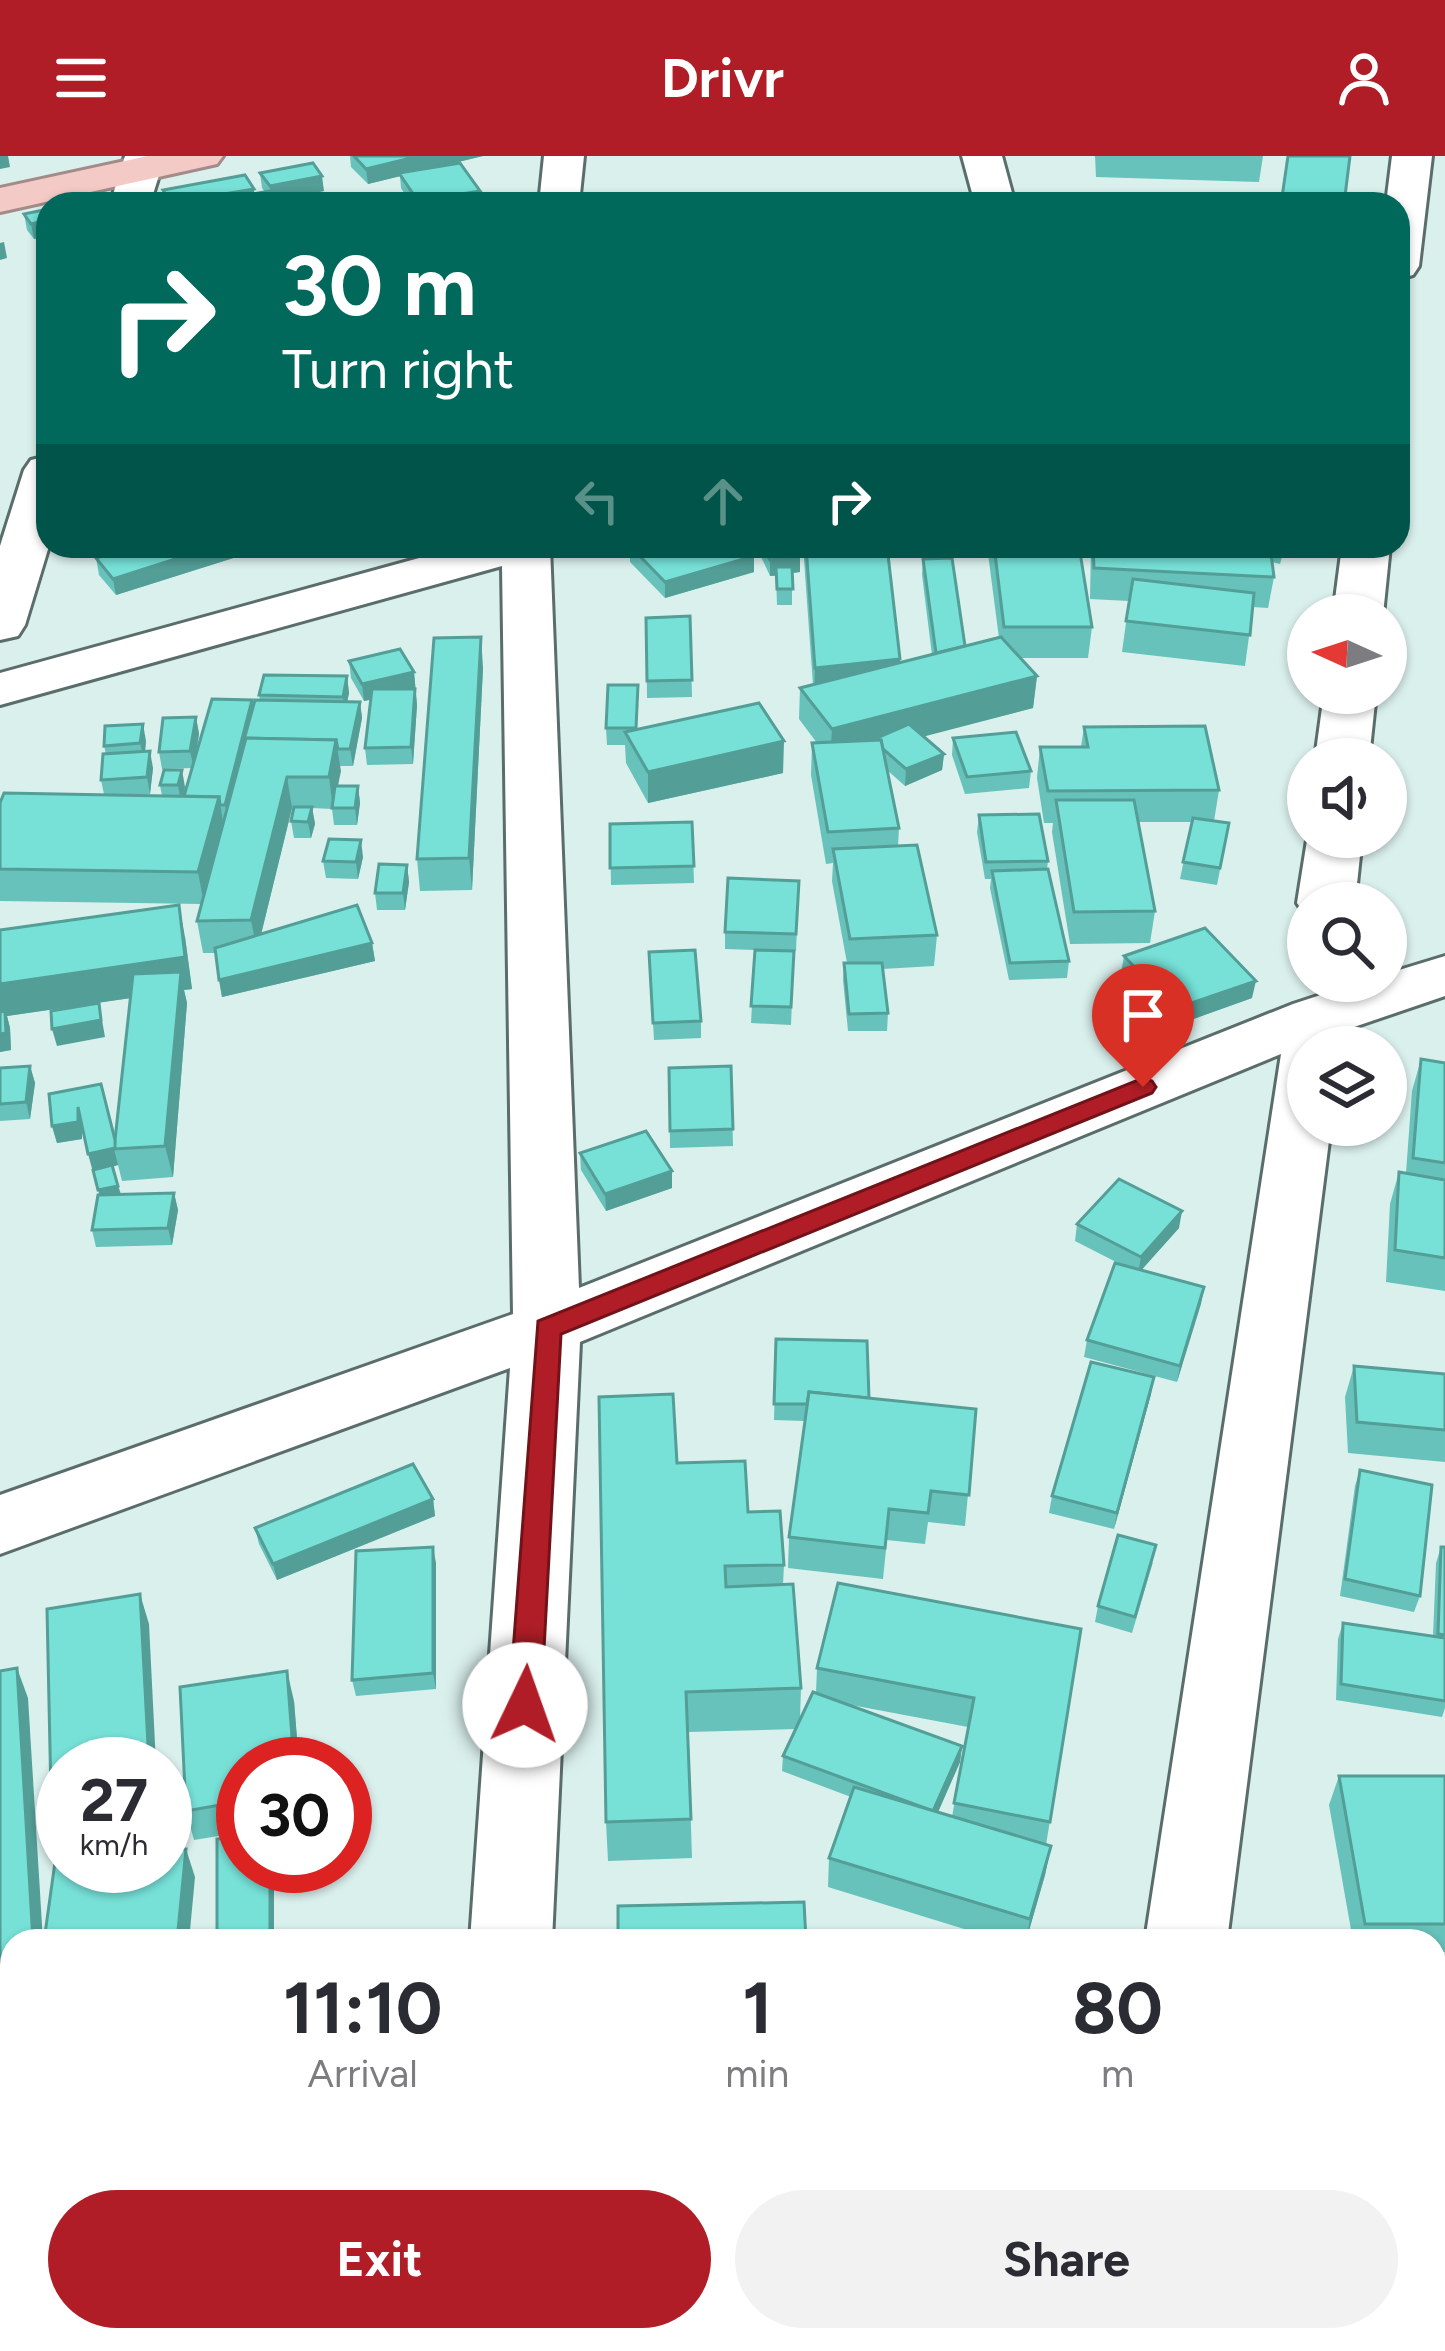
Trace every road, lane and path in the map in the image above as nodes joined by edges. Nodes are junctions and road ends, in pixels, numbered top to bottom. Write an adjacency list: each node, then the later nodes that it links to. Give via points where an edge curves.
1 (203, 156): 5 (highway)
2 (564, 156): 7 (street)
3 (982, 156): 8 (street)
4 (1412, 156): 11 (street)
5 (139, 176): 6 (highway)
6 (46, 192)
7 (561, 192)
8 (992, 192)
9 (36, 194): 10 (highway)
10 (0, 200)
11 (1410, 222)
12 (36, 509): 17 (street)
13 (478, 558): 18 (street)
14 (522, 558): 23 (street)
15 (1365, 558): 16 (street)
16 (1360, 594)
17 (0, 625)
18 (0, 689)
19 (1445, 975): 20 (street)
20 (1315, 1026)
21 (1287, 1037): 23 (street)
22 (1296, 1146): 26 (street)
23 (548, 1328): 24 (street); 25 (street)
24 (0, 1525)
25 (513, 1929)
26 (1188, 1929)

